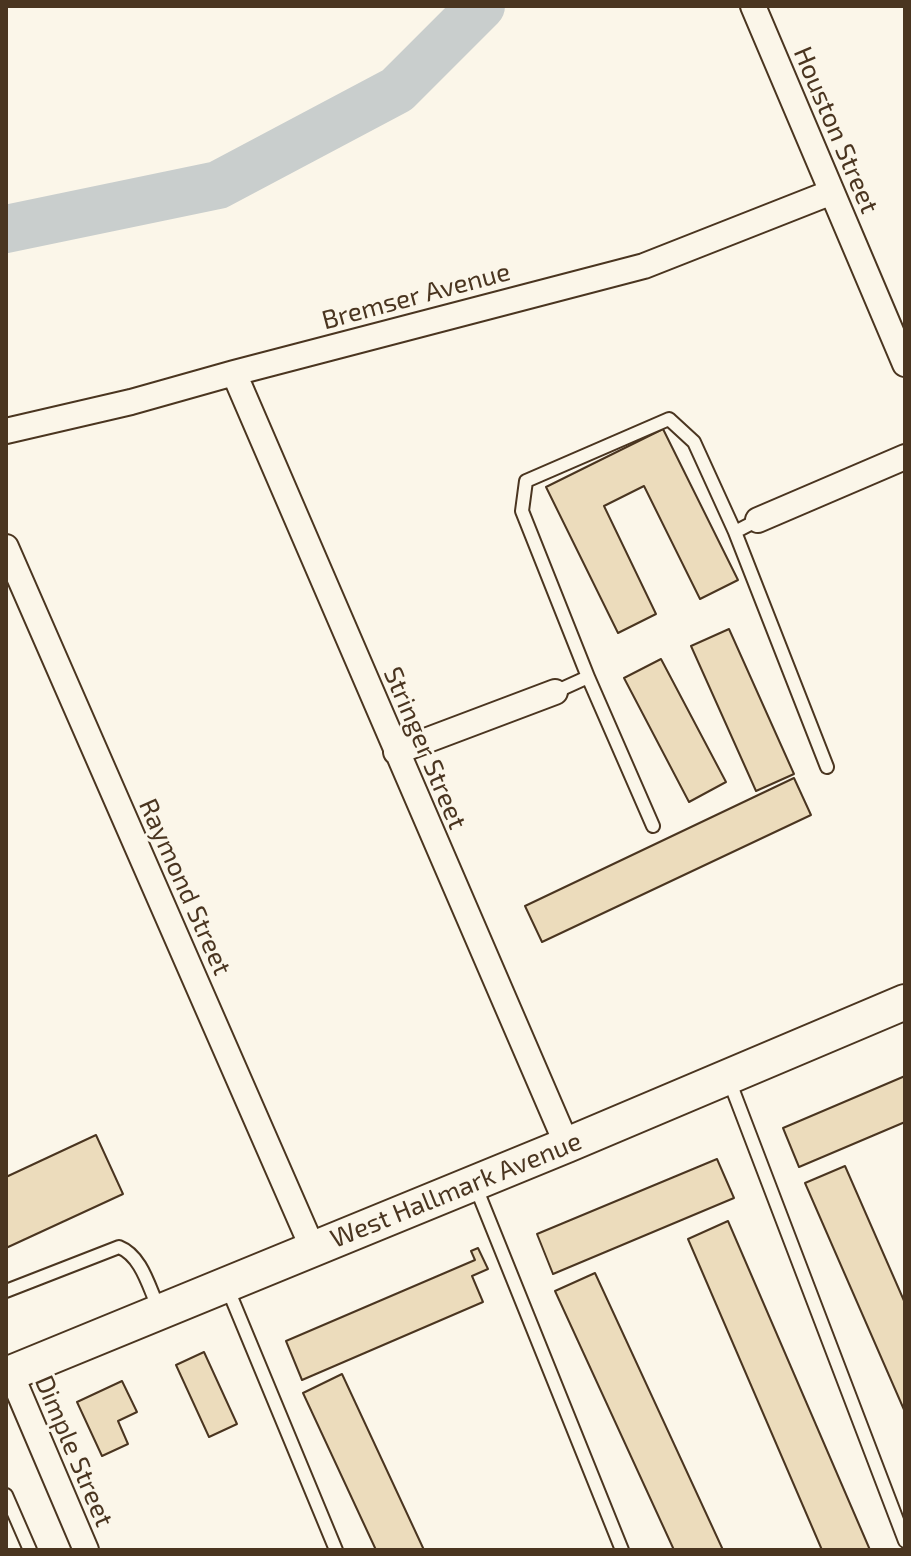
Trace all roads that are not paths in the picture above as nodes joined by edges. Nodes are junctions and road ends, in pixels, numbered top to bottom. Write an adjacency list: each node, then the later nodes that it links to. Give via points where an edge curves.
1 (753, 6): 2 (street, Houston Street)
2 (832, 192): 3 (street, Houston Street); 4 (street, Bremser Avenue, via 644,266)
3 (905, 364)
4 (234, 373): 5 (street, Bremser Avenue); 12 (street, Stringer Street)
5 (6, 431)
6 (905, 457): 7 (street)
7 (758, 520): 8 (lane)
8 (735, 532): 10 (lane, via 694,442 669,419 526,481 522,511); 13 (lane)
9 (6, 547): 19 (street, Raymond Street)
10 (588, 677): 11 (lane); 14 (lane)
11 (555, 692): 12 (street)
12 (396, 752): 17 (street, Stringer Street)
13 (827, 767)
14 (653, 826)
15 (905, 1002): 16 (street, West Hallmark Avenue)
16 (728, 1077): 17 (street, West Hallmark Avenue); 25 (lane)
17 (567, 1145): 18 (street, West Hallmark Avenue)
18 (474, 1183): 19 (street, West Hallmark Avenue); 29 (lane)
19 (313, 1249): 20 (street, West Hallmark Avenue)
20 (226, 1285): 22 (street, West Hallmark Avenue); 28 (lane)
21 (6, 1291): 22 (lane, via 119,1247 139,1264)
22 (160, 1312): 23 (street, West Hallmark Avenue)
23 (8, 1374): 27 (street, Dimple Street)
24 (6, 1495): 26 (lane)
25 (905, 1541)
26 (30, 1550)
27 (86, 1550)
28 (336, 1550)
29 (622, 1550)

